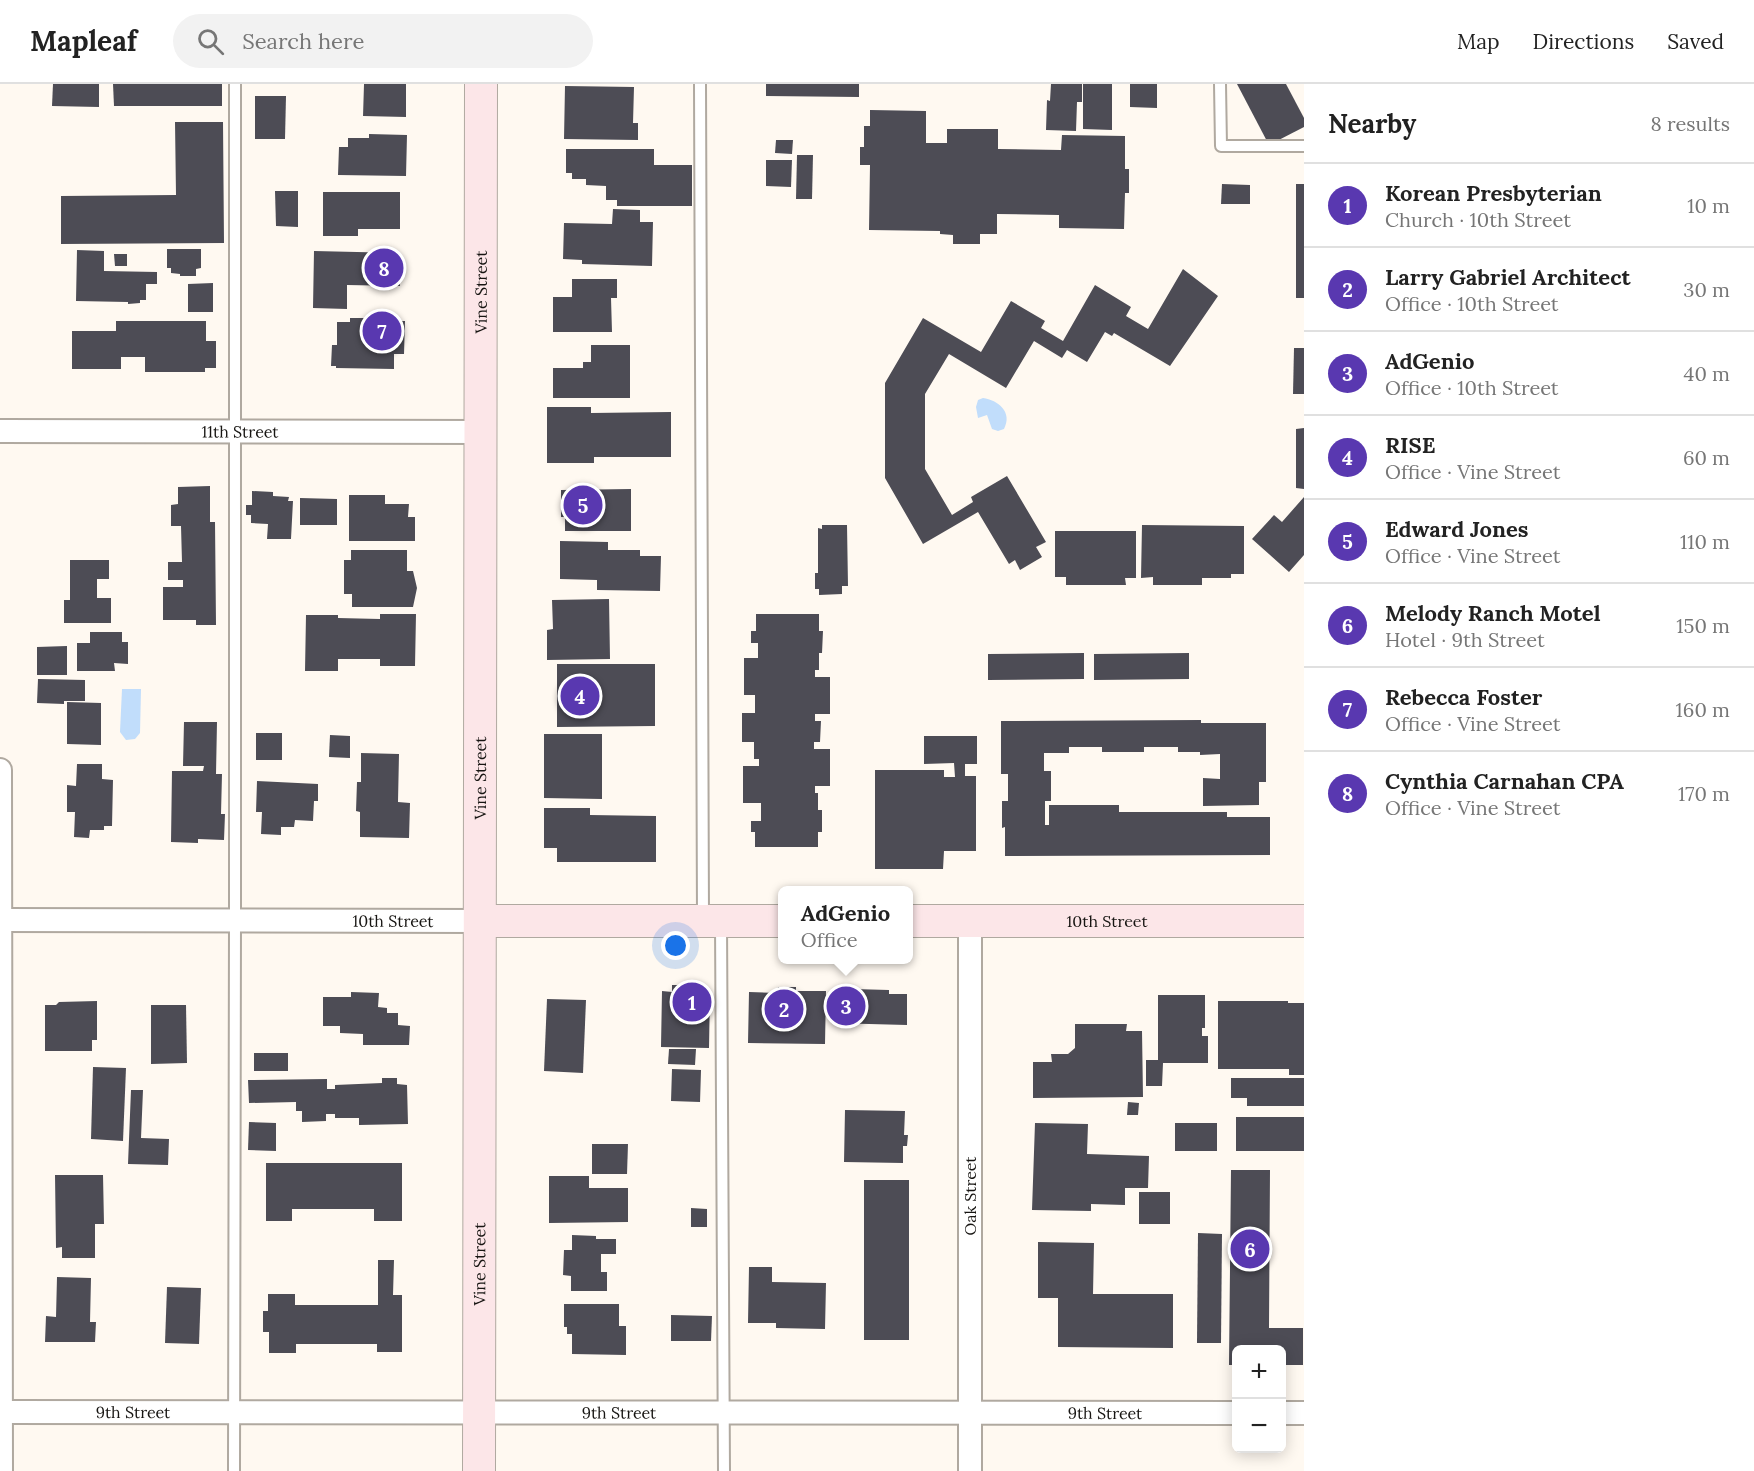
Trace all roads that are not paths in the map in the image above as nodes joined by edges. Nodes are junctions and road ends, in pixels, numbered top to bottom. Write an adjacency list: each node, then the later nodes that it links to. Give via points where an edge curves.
1 (234, 84): 7 (lane)
2 (481, 84): 8 (street, Vine Street)
3 (700, 84): 13 (lane)
4 (1220, 84): 5 (lane, via 1221,146)
5 (1304, 146)
6 (0, 431): 7 (street, 11th Street)
7 (234, 432): 8 (street, 11th Street); 11 (lane)
8 (480, 432): 12 (street, Vine Street)
9 (0, 770): 10 (street)
10 (1, 920): 11 (street, 10th Street); 18 (street)
11 (235, 920): 12 (street, 10th Street); 19 (lane)
12 (480, 921): 13 (street, 10th Street); 20 (street, Vine Street)
13 (712, 921): 14 (street, 10th Street); 21 (lane)
14 (778, 921)
15 (913, 921): 16 (street, 10th Street)
16 (970, 921): 17 (street, 10th Street); 22 (street, Oak Street)
17 (1304, 921)
18 (1, 1412): 19 (street, 9th Street); 26 (street)
19 (234, 1412): 20 (street, 9th Street); 27 (lane)
20 (479, 1413): 21 (street, 9th Street); 28 (street, Vine Street)
21 (724, 1413): 22 (street, 9th Street); 29 (lane)
22 (970, 1413): 23 (street, 9th Street); 30 (street, Oak Street)
23 (1232, 1413)
24 (1286, 1413): 25 (street)
25 (1304, 1413)
26 (1, 1471)
27 (234, 1471)
28 (479, 1471)
29 (724, 1471)
30 (970, 1471)

